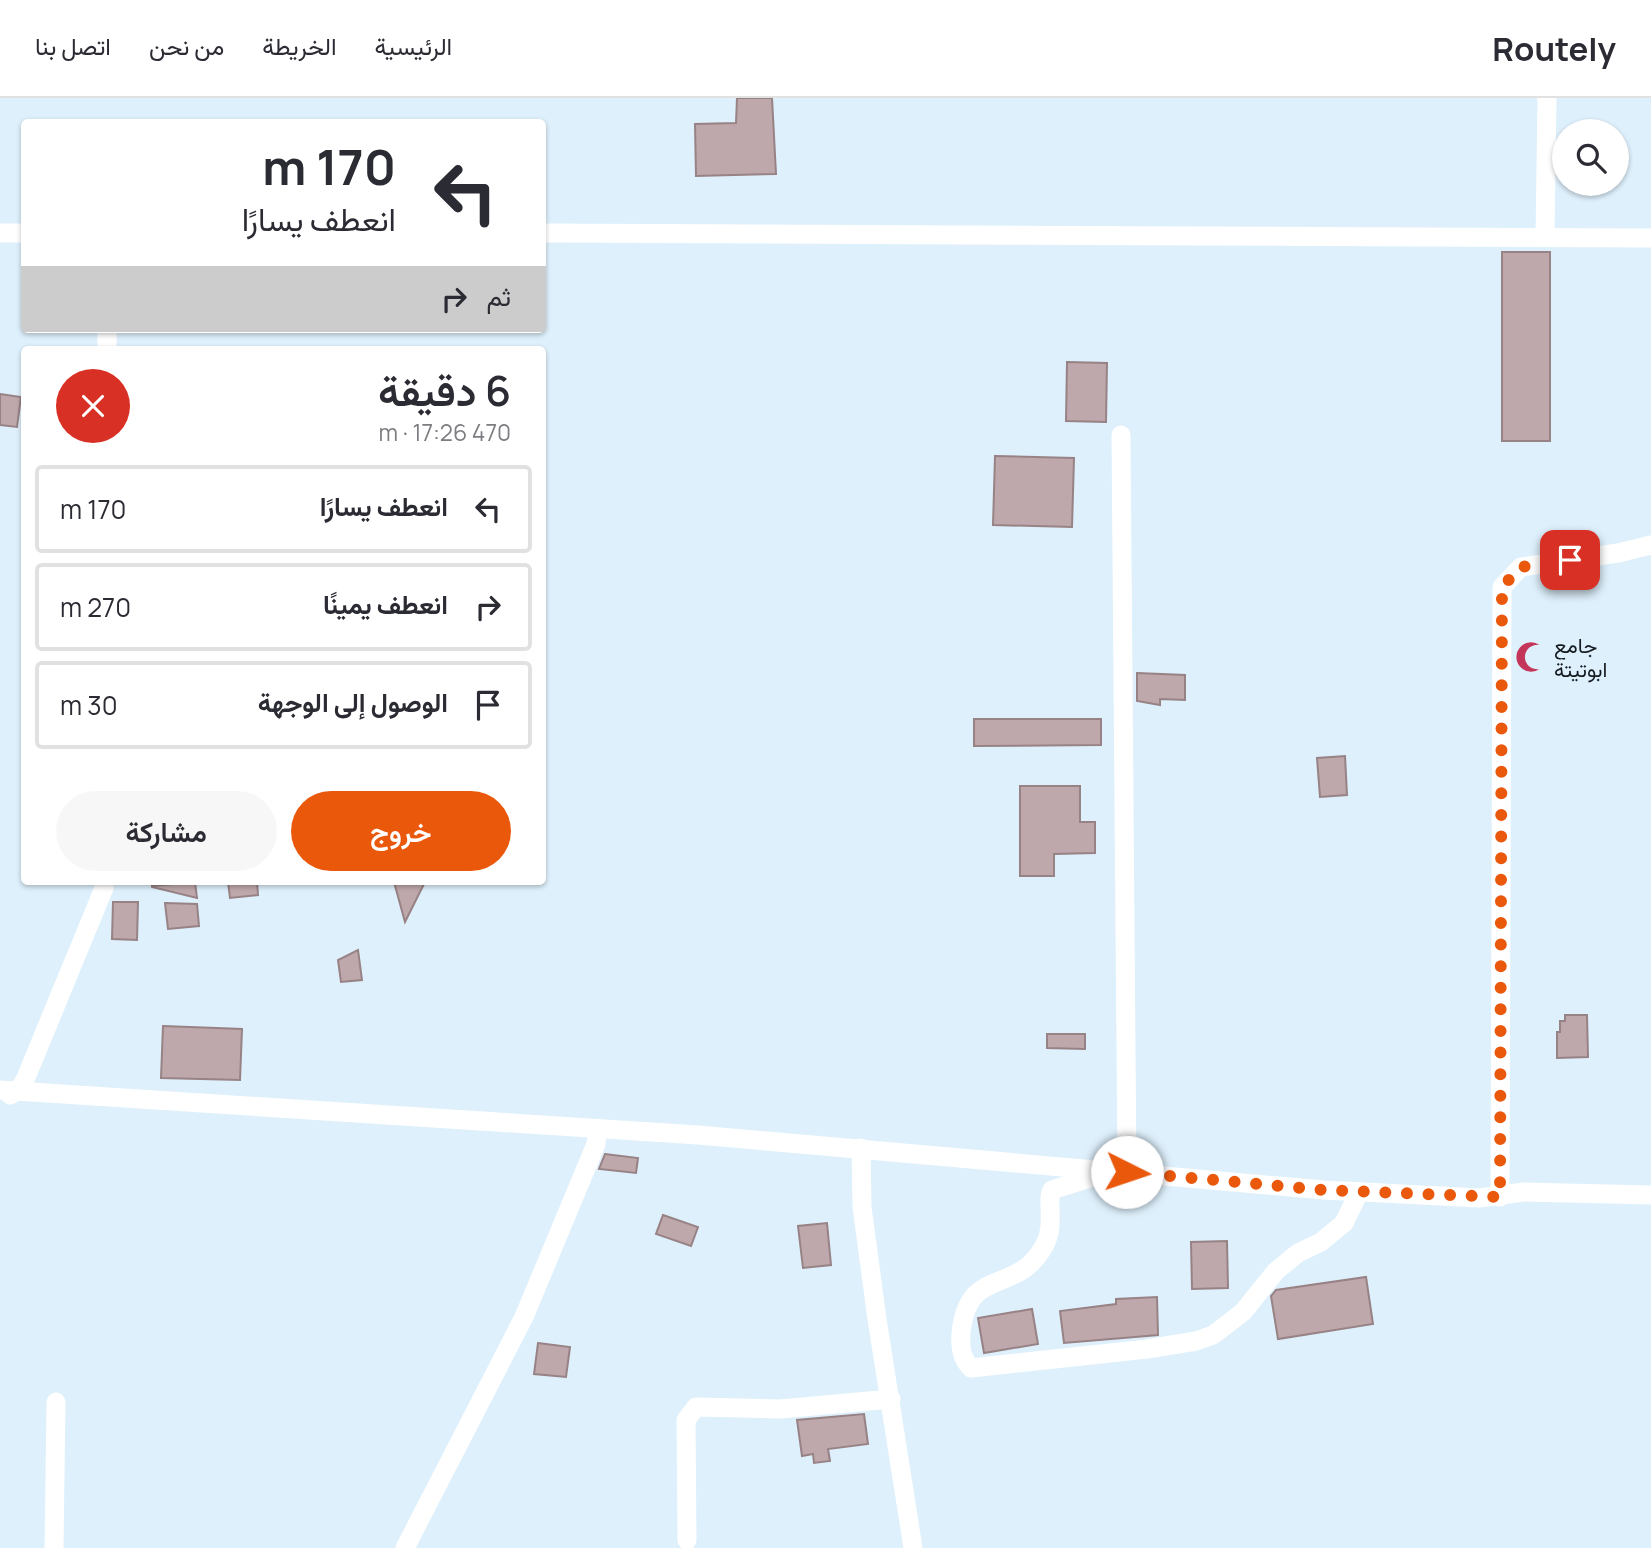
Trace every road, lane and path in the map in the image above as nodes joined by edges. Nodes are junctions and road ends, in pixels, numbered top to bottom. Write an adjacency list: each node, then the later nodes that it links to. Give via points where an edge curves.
1 (1547, 98): 5 (street)
2 (0, 233): 3 (street)
3 (21, 233)
4 (546, 233): 5 (street)
5 (1545, 237): 6 (street)
6 (1651, 238)
7 (1121, 435): 14 (street)
8 (1651, 545): 17 (street, via 1521,567 1502,587)
9 (104, 888): 10 (street)
10 (10, 1090): 11 (street); 12 (street)
11 (0, 1101)
12 (598, 1129): 13 (street); 22 (street, via 542,1276)
13 (861, 1148): 14 (street); 18 (street, via 862,1207)
14 (1118, 1172): 15 (street); 15 (street, via 1052,1190 1052,1224 1037,1259 969,1299 961,1339 962,1354 971,1368 1147,1349 1213,1335 1243,1312 1276,1271 1344,1223)
15 (1359, 1192): 17 (street)
16 (1651, 1195): 17 (street, via 1524,1192)
17 (1500, 1197)
18 (891, 1399): 20 (street, via 780,1409 696,1407 686,1420); 23 (street)
19 (57, 1402): 21 (street)
20 (687, 1540)
21 (54, 1548)
22 (405, 1548)
23 (913, 1548)

